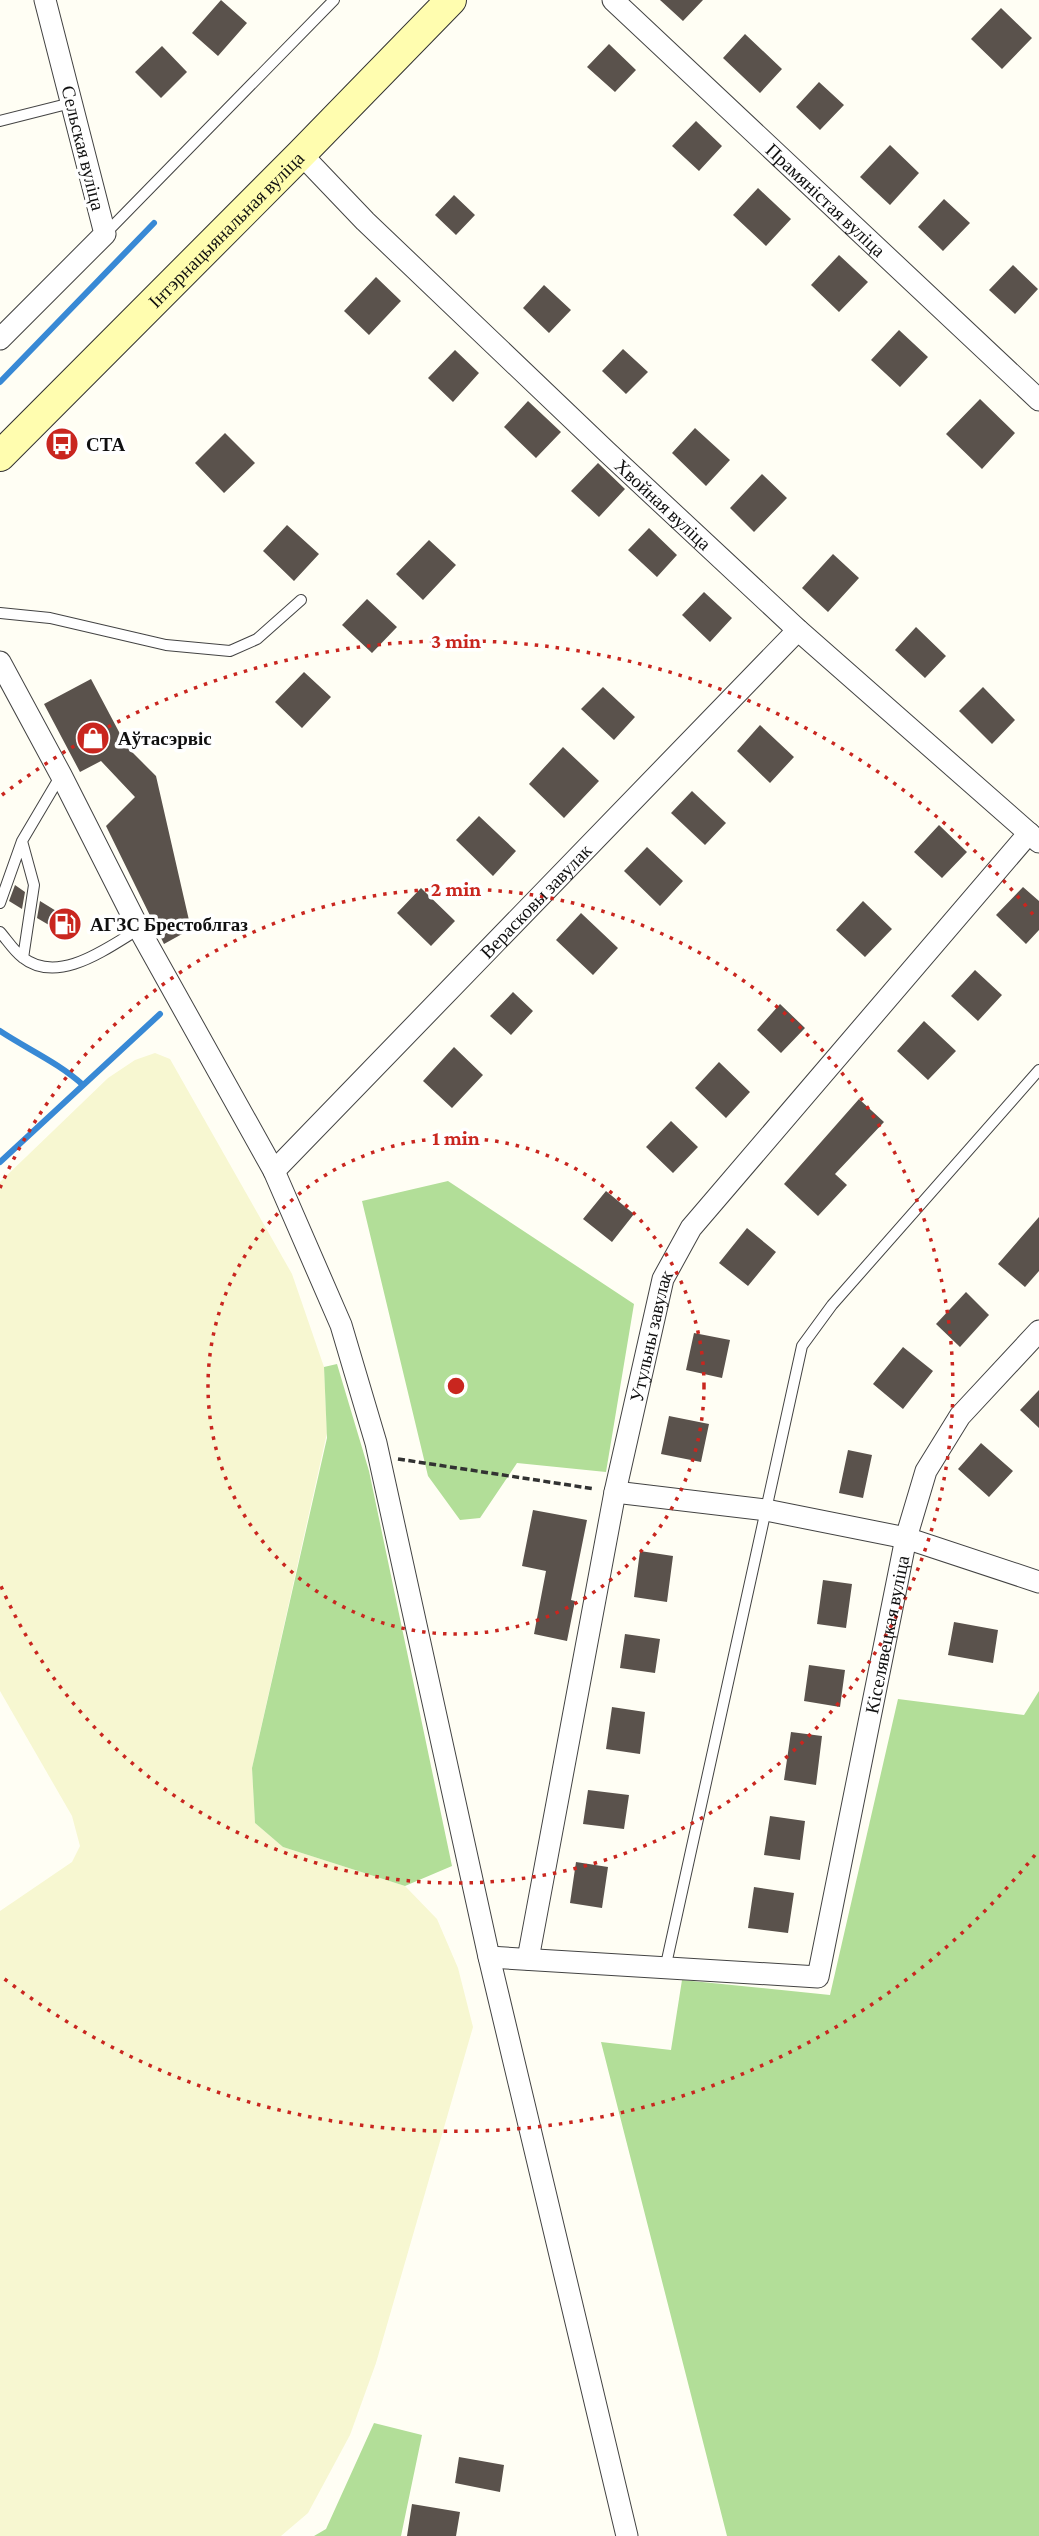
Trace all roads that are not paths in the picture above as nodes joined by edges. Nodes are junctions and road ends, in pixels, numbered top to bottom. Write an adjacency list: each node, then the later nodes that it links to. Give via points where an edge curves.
1 (45, 0): 5 (street, Сельская вуліца)
2 (334, 0): 8 (lane)
3 (451, 0): 7 (main road, Інтэрнацыянальная вуліца)
4 (613, 0): 10 (street, Прамяністая вуліца)
5 (71, 103): 6 (lane); 8 (street, Сельская вуліца)
6 (0, 121)
7 (301, 154): 11 (main road, Інтэрнацыянальная вуліца); 14 (street, Хвойная вуліца, via 365,221)
8 (105, 234): 9 (street, Сельская вуліца)
9 (0, 340)
10 (1039, 400)
11 (0, 456)
12 (300, 600): 13 (lane, via 257,639 230,651 166,645 107,629)
13 (0, 612)
14 (798, 630): 17 (street, Хвойная вуліца); 24 (street, Верасковы завулак)
15 (0, 662): 16 (street)
16 (61, 775): 18 (lane); 20 (street)
17 (1034, 837): 26 (street, Утульны завулак, via 691,1228 663,1279)
18 (22, 841): 19 (lane); 22 (lane, via 34,885)
19 (0, 903)
20 (139, 929): 22 (lane, via 76,964 48,969); 24 (street)
21 (0, 932): 22 (lane)
22 (23, 958)
23 (1039, 1070): 27 (lane, via 832,1305 802,1346)
24 (274, 1171): 30 (street, via 341,1325 379,1456)
25 (1039, 1331): 28 (street, Кіселявецкая вуліца, via 960,1416 926,1471)
26 (615, 1492): 27 (street); 31 (street, Утульны завулак)
27 (766, 1510): 28 (street); 32 (lane)
28 (906, 1538): 29 (street); 32 (street, Кіселявецкая вуліца, via 818,1977)
29 (1037, 1579)
30 (489, 1957): 31 (street); 33 (street)
31 (528, 1959): 32 (street)
32 (665, 1969)
33 (627, 2536)

